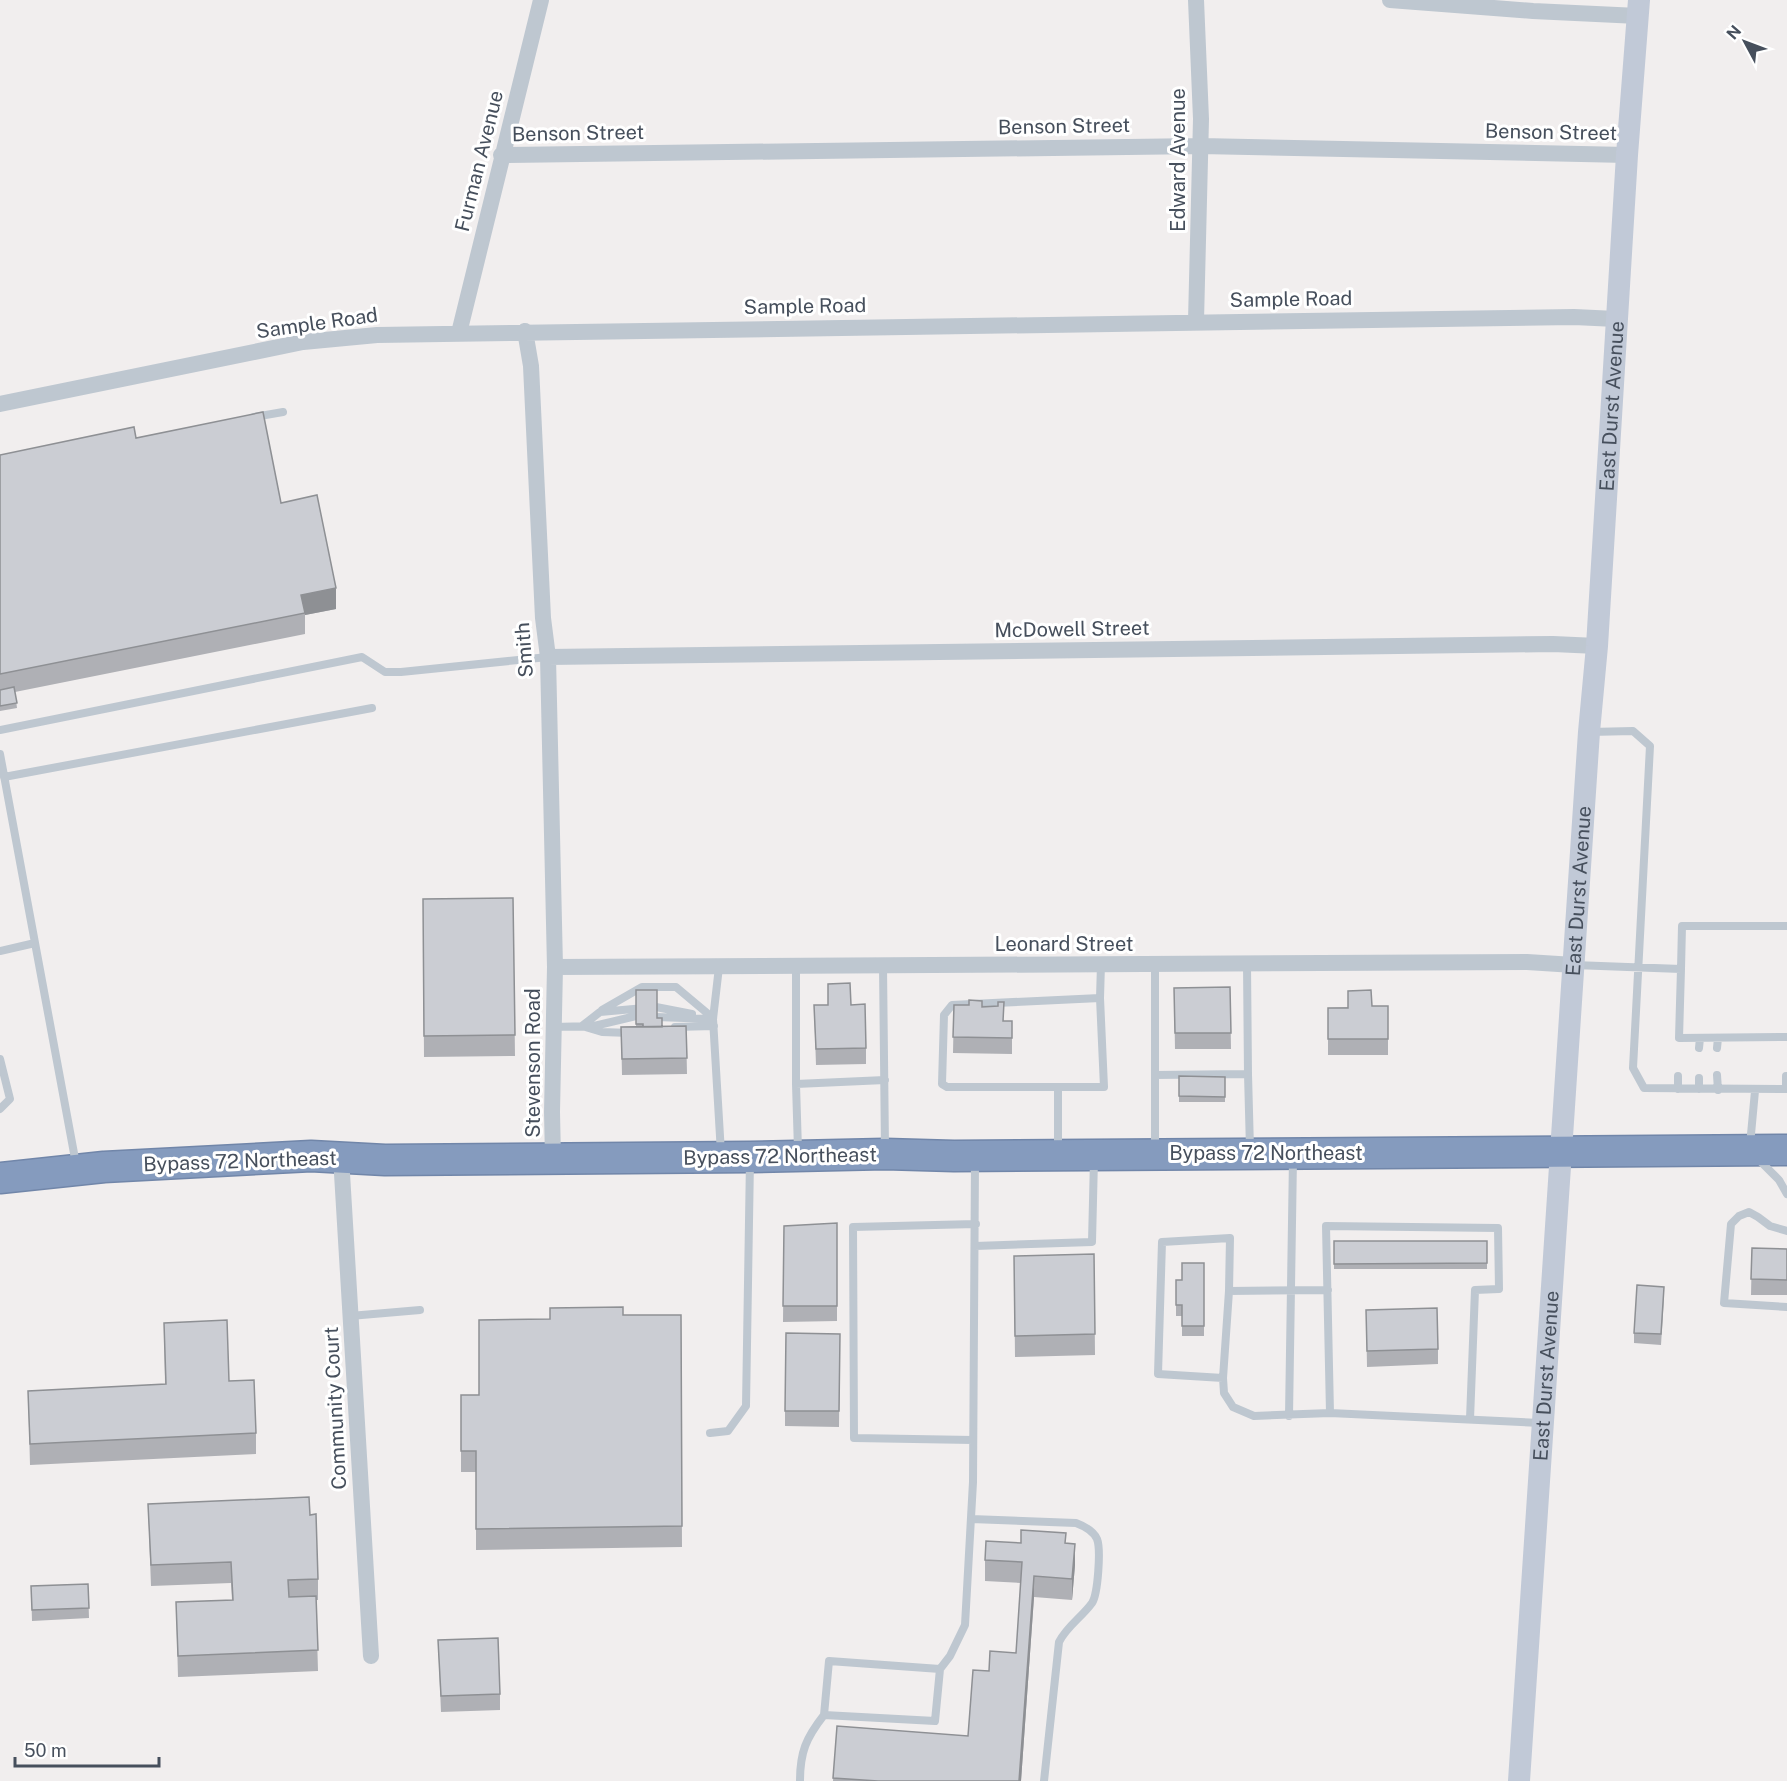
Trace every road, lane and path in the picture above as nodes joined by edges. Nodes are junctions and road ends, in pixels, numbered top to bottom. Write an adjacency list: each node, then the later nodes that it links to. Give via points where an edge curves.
1 (541, 0): 6 (street, Furman Avenue)
2 (1196, 0): 5 (street, Edward Avenue)
3 (1390, 0): 4 (street, via 1533,11)
4 (1638, 8): 7 (street, East Durst Avenue)
5 (1201, 146): 6 (street, Benson Street); 7 (street, Benson Street); 9 (street, Edward Avenue)
6 (501, 155): 11 (street, Furman Avenue)
7 (1627, 155): 8 (street, East Durst Avenue)
8 (1617, 320): 9 (street, Sample Road, via 1574,317); 15 (street, East Durst Avenue)
9 (1196, 321): 10 (street, Sample Road)
10 (525, 331): 11 (street, Sample Road); 16 (street, Smith, via 531,366)
11 (459, 333): 12 (street, Sample Road, via 303,342)
12 (0, 404)
13 (283, 412): 14 (lane)
14 (249, 418)
15 (1597, 646): 16 (street, McDowell Street); 19 (street, East Durst Avenue)
16 (548, 657): 18 (lane, via 385,672 362,657); 30 (street, Smith)
17 (372, 708): 21 (lane)
18 (0, 730)
19 (1590, 732): 28 (street, East Durst Avenue); 33 (lane, via 1633,731 1650,746)
20 (0, 754): 21 (lane)
21 (4, 777): 23 (lane)
22 (1787, 926): 34 (lane, via 1682,926)
23 (35, 944): 24 (lane); 82 (lane)
24 (0, 951)
25 (1101, 964): 27 (street, Leonard Street); 29 (street, Leonard Street); 35 (lane)
26 (1247, 964): 27 (street, Leonard Street); 28 (street, Leonard Street); 53 (lane)
27 (1155, 965): 54 (lane)
28 (1574, 965): 33 (lane); 70 (street, East Durst Avenue)
29 (883, 966): 32 (street, Leonard Street); 59 (lane)
30 (555, 967): 31 (street, Leonard Street); 41 (street, Stevenson Road)
31 (719, 967): 32 (street, Leonard Street); 39 (lane)
32 (796, 967): 60 (lane)
33 (1638, 968): 34 (lane); 62 (lane, via 1633,1068 1644,1088)
34 (1681, 969): 45 (lane)
35 (1100, 998): 61 (lane, via 1104,1087); 61 (lane, via 952,1005 944,1015 942,1084)
36 (600, 1012): 39 (lane, via 656,1007); 39 (lane, via 642,987 676,987); 40 (lane)
37 (636, 1016): 40 (lane)
38 (656, 1017): 39 (lane)
39 (714, 1022): 42 (lane); 79 (lane, via 717,1096)
40 (582, 1026): 41 (lane); 43 (lane, via 602,1032)
41 (553, 1027): 81 (street, Stevenson Road)
42 (662, 1028)
43 (643, 1033)
44 (1787, 1037): 47 (lane); 50 (lane)
45 (1679, 1038): 46 (lane); 51 (lane)
46 (1700, 1038): 47 (lane); 48 (lane)
47 (1718, 1038): 49 (lane)
48 (1700, 1048)
49 (1717, 1048)
50 (1786, 1048)
51 (1678, 1049)
52 (0, 1061): 67 (lane, via 10,1099)
53 (1248, 1074): 54 (lane); 72 (lane)
54 (1155, 1075): 74 (lane)
55 (1718, 1075): 65 (lane)
56 (1678, 1076): 62 (lane)
57 (1786, 1076): 64 (lane)
58 (1699, 1078): 63 (lane)
59 (885, 1080): 60 (lane); 73 (lane)
60 (796, 1084): 78 (lane)
61 (1058, 1088): 76 (lane)
62 (1678, 1089): 63 (lane)
63 (1699, 1089): 65 (lane)
64 (1786, 1089): 66 (lane)
65 (1718, 1090): 66 (lane)
66 (1755, 1090): 68 (lane)
67 (0, 1109)
68 (1749, 1150): 69 (highway, Bypass 72 Northeast); 70 (highway, Bypass 72 Northeast); 84 (lane, via 1779,1180)
69 (1787, 1150)
70 (1561, 1151): 71 (highway, Bypass 72 Northeast); 98 (street, East Durst Avenue)
71 (1293, 1152): 72 (highway, Bypass 72 Northeast); 88 (lane)
72 (1250, 1153): 74 (highway, Bypass 72 Northeast)
73 (885, 1154): 75 (highway, Bypass 72 Northeast); 78 (highway, Bypass 72 Northeast)
74 (1155, 1154): 77 (highway, Bypass 72 Northeast)
75 (975, 1155): 76 (highway, Bypass 72 Northeast); 85 (lane)
76 (1058, 1155): 77 (highway, Bypass 72 Northeast)
77 (1094, 1155): 87 (lane, via 1092,1242)
78 (798, 1156): 79 (highway, Bypass 72 Northeast)
79 (735, 1157): 81 (highway, Bypass 72 Northeast); 99 (lane, via 751,1187 746,1406 728,1431)
80 (341, 1158): 81 (highway, Bypass 72 Northeast); 82 (highway, Bypass 72 Northeast, via 311,1156); 93 (street, Community Court)
81 (553, 1159)
82 (77, 1170): 83 (highway, Bypass 72 Northeast)
83 (0, 1178)
84 (1787, 1194)
85 (976, 1224): 87 (lane); 100 (lane, via 853,1227 854,1438)
86 (1787, 1231): 91 (lane, via 1770,1226 1749,1212 1731,1224 1724,1303)
87 (975, 1246): 100 (lane)
88 (1290, 1289): 89 (lane); 90 (lane); 96 (lane)
89 (1328, 1290): 95 (lane); 97 (lane, via 1326,1226 1498,1228 1499,1289 1475,1290)
90 (1229, 1291): 94 (lane); 94 (lane, via 1230,1238 1162,1242 1158,1374)
91 (1787, 1306)
92 (420, 1310): 93 (lane)
93 (350, 1316): 102 (street, Community Court)
94 (1223, 1378): 96 (lane, via 1224,1393 1233,1407 1254,1416)
95 (1329, 1413): 96 (lane); 97 (lane)
96 (1289, 1416)
97 (1470, 1419): 98 (lane)
98 (1543, 1424): 107 (street, East Durst Avenue)
99 (710, 1433)
100 (973, 1440): 101 (lane)
101 (971, 1520): 103 (lane, via 965,1625); 106 (lane, via 1076,1523 1088,1527 1097,1538 1100,1551 1092,1602 1059,1642)
102 (371, 1656)
103 (940, 1669): 104 (lane, via 935,1721); 104 (lane, via 829,1661)
104 (824, 1715): 105 (lane, via 806,1743 800,1760)
105 (800, 1781)
106 (1044, 1781)
107 (1519, 1781)

